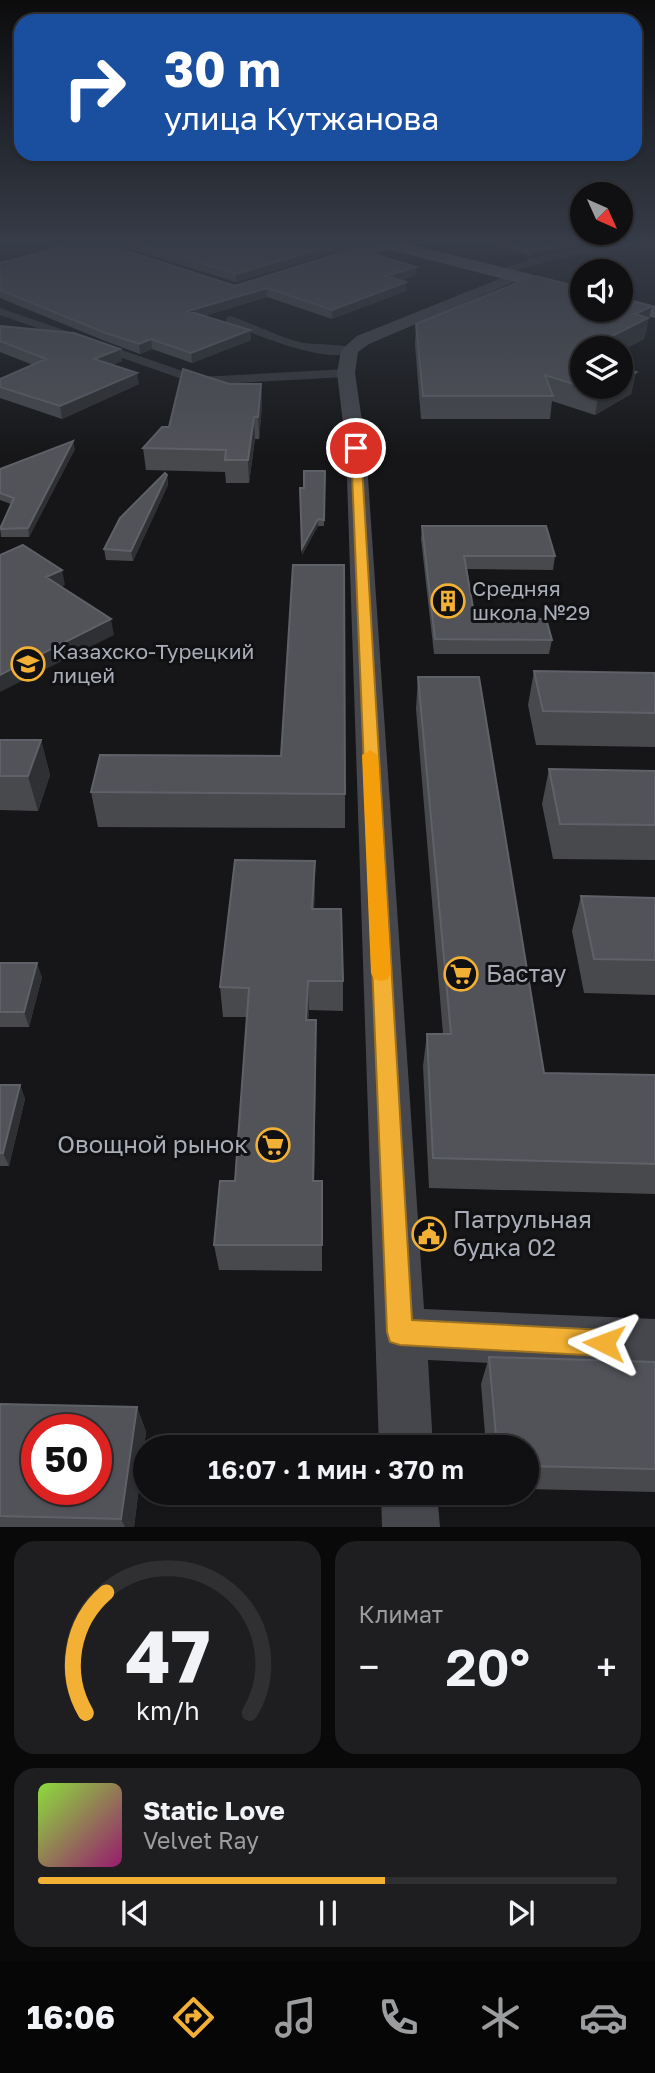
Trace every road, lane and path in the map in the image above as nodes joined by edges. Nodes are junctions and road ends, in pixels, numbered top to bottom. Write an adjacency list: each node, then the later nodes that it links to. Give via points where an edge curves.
1 (9, 314): 4 (street, via 199,381)
2 (419, 314): 4 (street, via 363,340)
3 (230, 320): 4 (street)
4 (348, 361): 5 (street)
5 (400, 1332): 6 (street); 7 (street)
6 (655, 1345)
7 (405, 1435)
8 (410, 1505): 9 (street)
9 (411, 1527)

